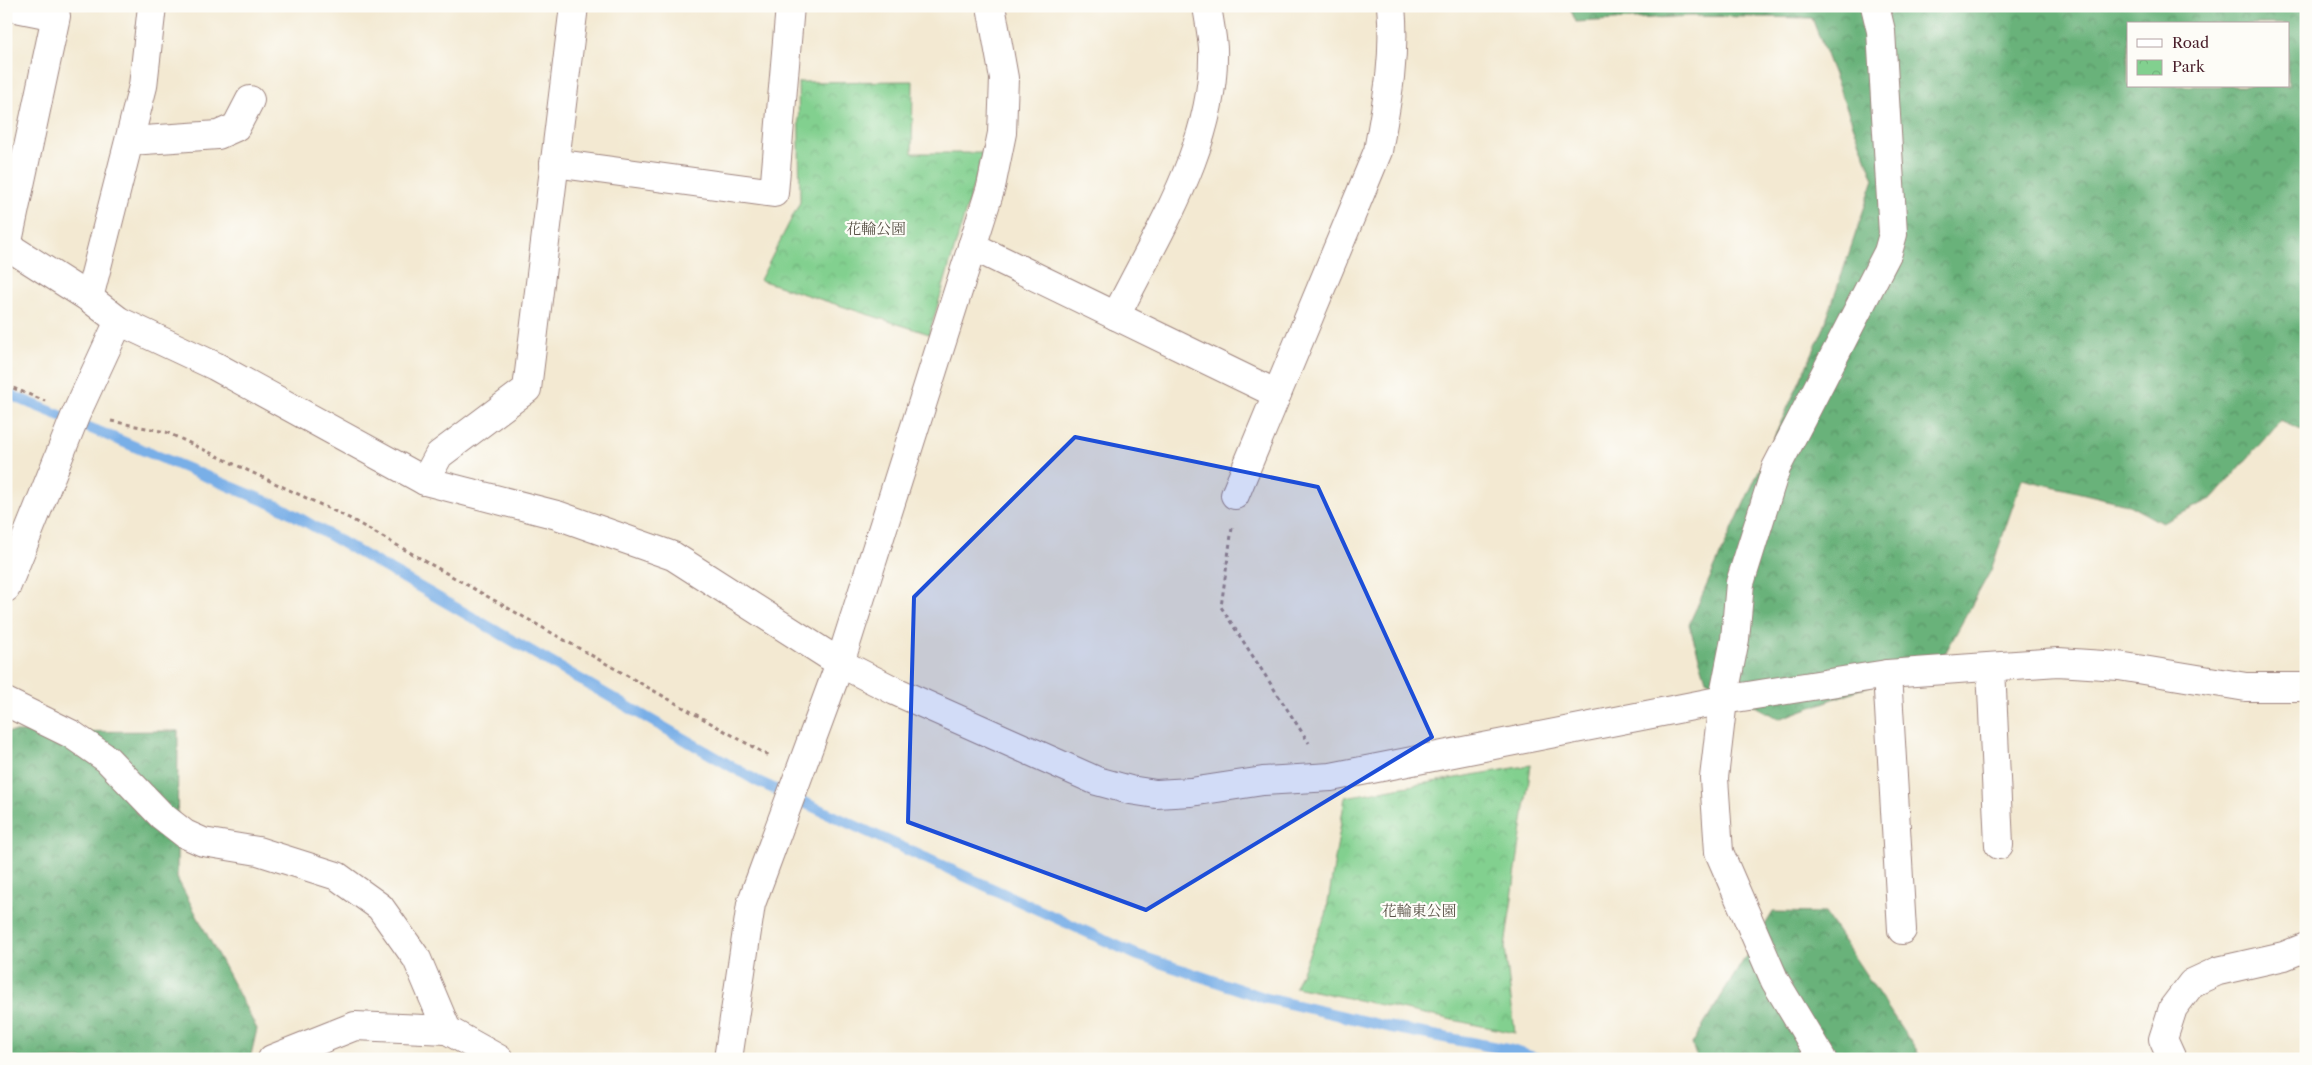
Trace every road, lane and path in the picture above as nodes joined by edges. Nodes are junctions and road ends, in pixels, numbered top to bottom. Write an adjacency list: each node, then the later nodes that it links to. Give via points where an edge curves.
1 (6, 6): 12 (street, via 56,16)
2 (152, 6): 10 (street, via 143,86)
3 (574, 6): 11 (street)
4 (790, 6): 11 (street, via 774,193)
5 (991, 6): 13 (street, via 1004,78 1002,133 991,187)
6 (1207, 6): 15 (street, via 1213,47 1210,91 1200,136 1182,182)
7 (1391, 6): 18 (street, via 1394,37 1378,151)
8 (1875, 6): 27 (street, via 1881,31 1893,234 1888,252 1776,468 1740,583 1735,639)
9 (250, 100): 10 (street, via 236,127 218,135)
10 (130, 141): 14 (street)
11 (554, 163): 20 (street, via 527,389 439,455)
12 (7, 245): 14 (street)
13 (972, 246): 15 (street); 23 (street)
14 (89, 298): 16 (street)
15 (1116, 316): 18 (street)
16 (120, 322): 19 (street); 20 (street, via 215,366)
17 (6, 385): 19 (path)
18 (1277, 394): 21 (street)
19 (76, 414): 22 (street); 29 (path, via 166,432 349,518)
20 (425, 481): 23 (street, via 557,515 673,556)
21 (1235, 495): 30 (path, via 1221,607)
22 (6, 588)
23 (840, 663): 29 (street); 30 (street, via 894,691 1097,780 1130,790 1156,794 1191,792 1263,780)
24 (1991, 667): 25 (street); 26 (street, via 2058,662 2119,666 2246,687); 31 (street)
25 (1887, 674): 27 (street); 32 (street)
26 (2306, 687)
27 (1724, 700): 30 (street); 38 (street, via 1714,778 1719,852 1775,981)
28 (6, 702): 34 (street, via 71,734 108,759 162,816 184,834 203,842 258,851 337,876 380,906 417,959)
29 (800, 773): 37 (street, via 751,904)
30 (1331, 777)
31 (1999, 845)
32 (1902, 930)
33 (2306, 947): 39 (street, via 2284,956 2218,970 2192,983 2173,1008 2163,1038)
34 (447, 1030): 35 (street, via 355,1026); 36 (street)
35 (272, 1059)
36 (499, 1059)
37 (728, 1059)
38 (1822, 1059)
39 (2172, 1059)

